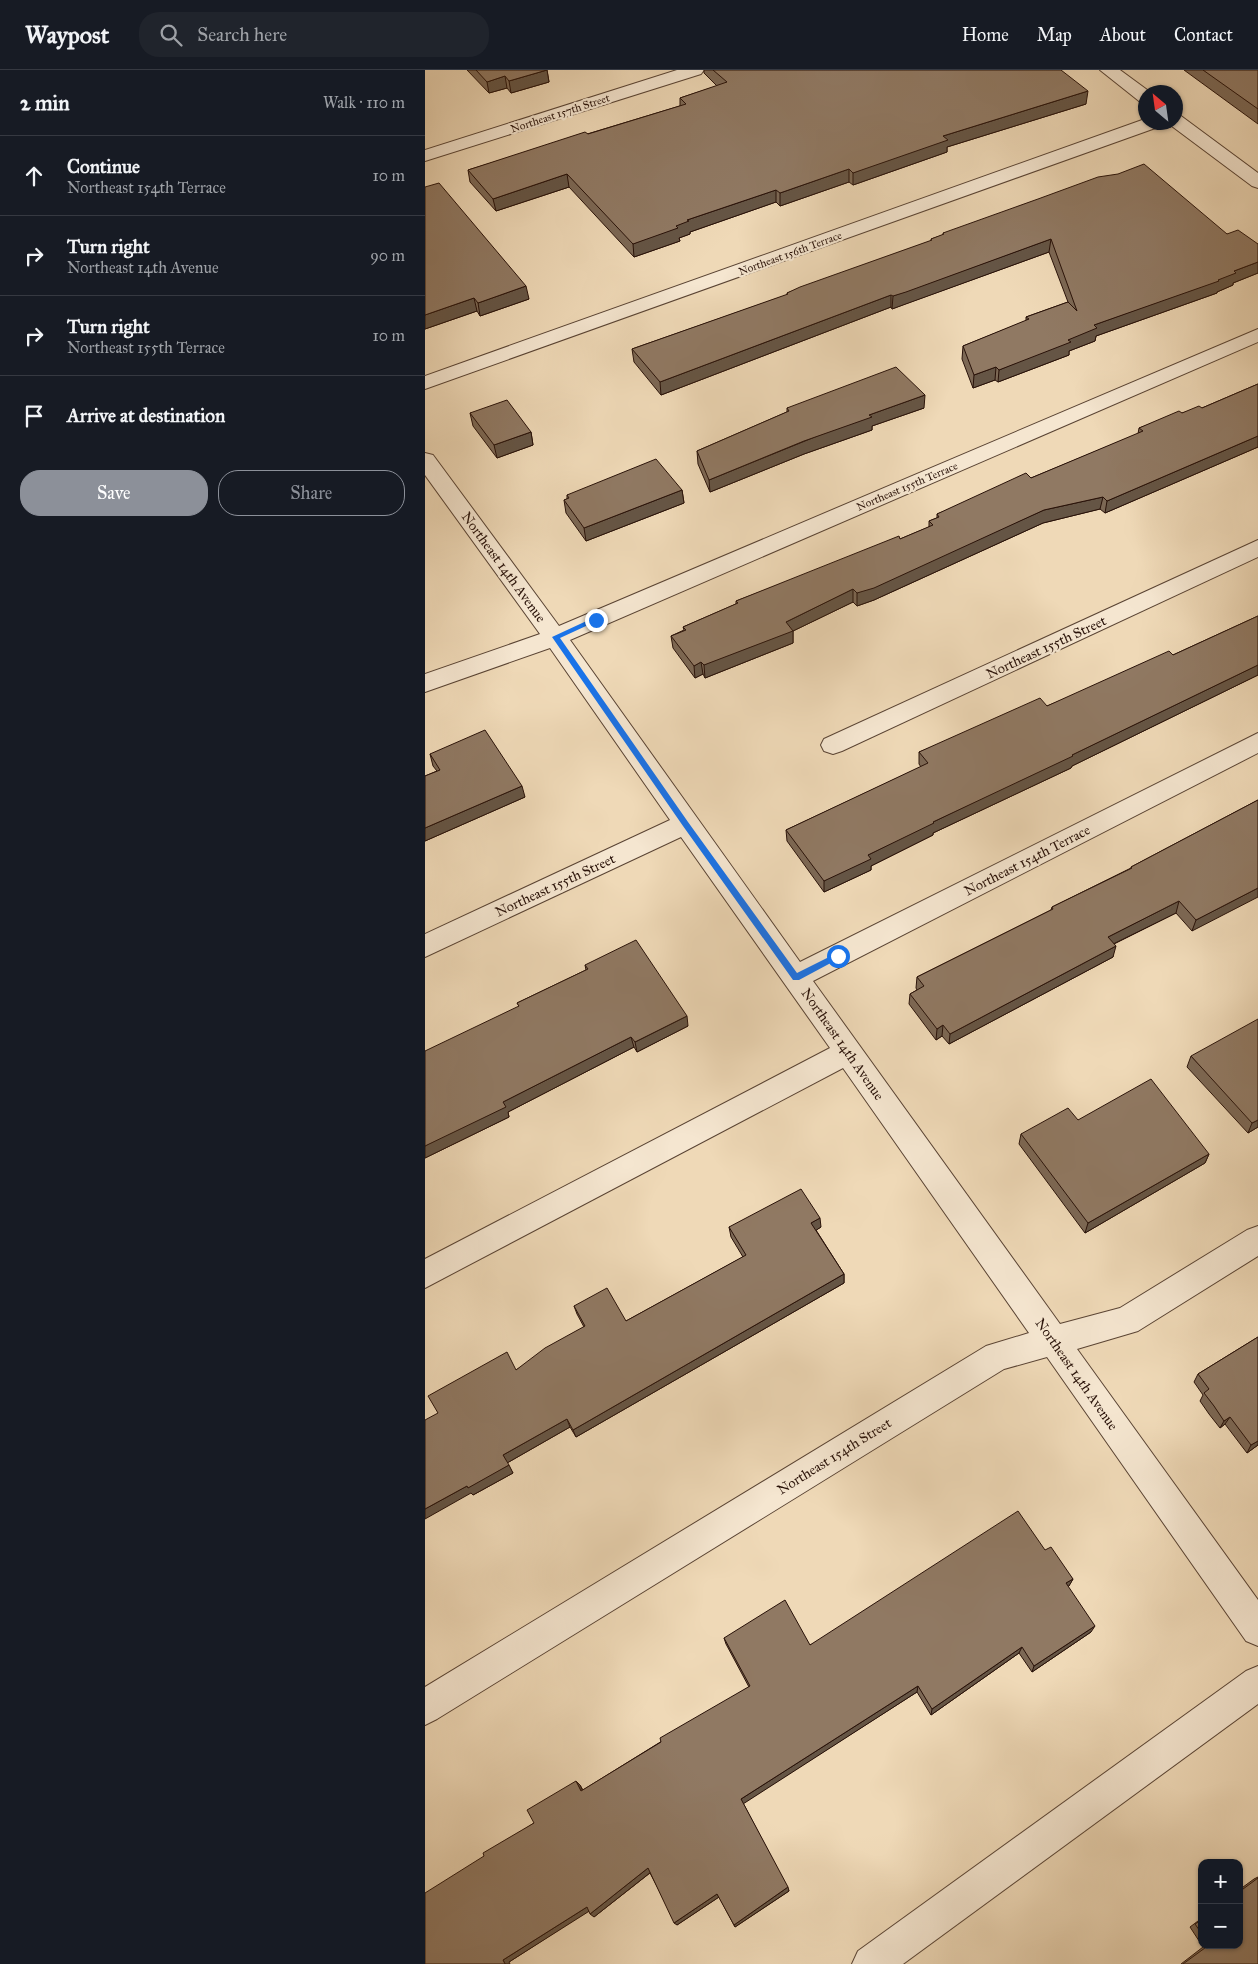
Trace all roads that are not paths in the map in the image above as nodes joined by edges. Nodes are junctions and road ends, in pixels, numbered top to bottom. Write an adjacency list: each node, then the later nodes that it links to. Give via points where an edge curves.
1 (695, 70): 6 (street, Northeast 157th Street, via 633,82)
2 (1109, 70): 3 (street)
3 (1138, 92)
4 (1183, 126): 7 (street)
5 (1138, 128): 9 (street, Northeast 156th Terrace)
6 (425, 156)
7 (1258, 182)
8 (1258, 335): 12 (street, Northeast 155th Terrace)
9 (425, 383)
10 (428, 469): 12 (street, Northeast 14th Avenue)
11 (1258, 548): 15 (street, Northeast 155th Street)
12 (555, 637): 13 (street, Northeast 155th Terrace); 16 (street, Northeast 14th Avenue)
13 (425, 683)
14 (1258, 742): 18 (street, Northeast 154th Terrace)
15 (833, 746)
16 (686, 824): 17 (street, Northeast 155th Street); 18 (street, Northeast 14th Avenue)
17 (425, 946)
18 (796, 977): 19 (street, Northeast 14th Avenue)
19 (848, 1052): 21 (street); 22 (street, Northeast 14th Avenue)
20 (1258, 1240): 22 (street, Northeast 154th Street, via 1127,1321)
21 (425, 1274)
22 (1053, 1340): 23 (street, Northeast 14th Avenue); 25 (street, Northeast 154th Street, via 997,1356)
23 (1258, 1629)
24 (1258, 1683): 26 (street)
25 (425, 1707)
26 (871, 1964)

